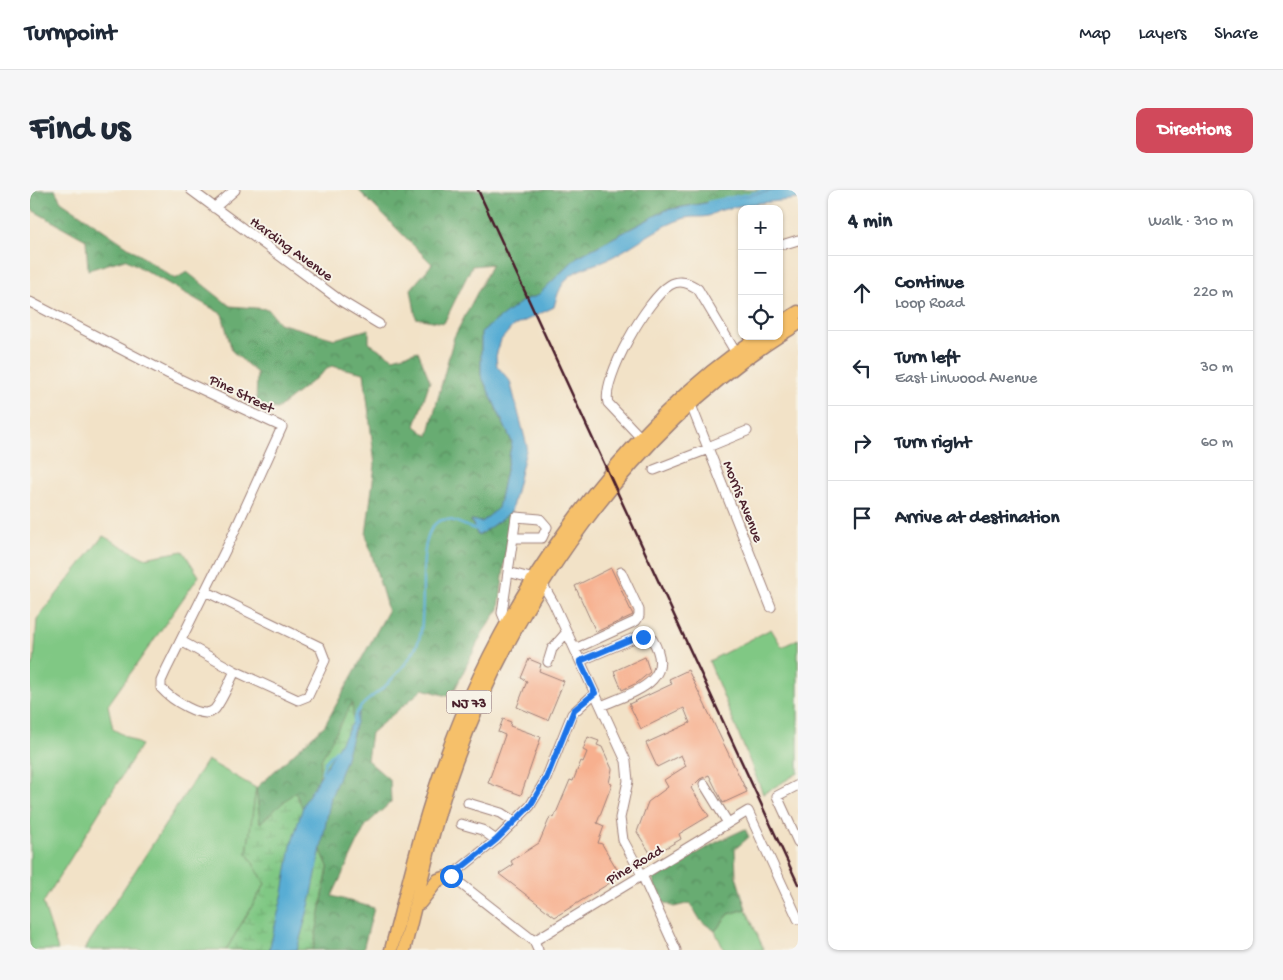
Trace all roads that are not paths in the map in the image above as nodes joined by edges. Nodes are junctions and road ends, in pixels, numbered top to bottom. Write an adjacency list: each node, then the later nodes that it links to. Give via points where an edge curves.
1 (191, 190): 3 (street, Harding Avenue)
2 (235, 190): 3 (street)
3 (214, 208): 9 (street, Harding Avenue, via 359,314)
4 (798, 240): 5 (street)
5 (785, 244)
6 (30, 302): 24 (street, Pine Street, via 169,374 282,427)
7 (798, 312): 8 (highway)
8 (783, 321)
9 (379, 324)
10 (798, 324): 11 (highway, NJ 73)
11 (783, 333)
12 (754, 340): 14 (highway, NJ 73)
13 (773, 340): 15 (highway, NJ 73)
14 (736, 353): 17 (highway, NJ 73, via 680,400); 17 (street, via 698,289 689,283 669,285 636,326 608,384 608,403)
15 (691, 405): 18 (street, Morris Avenue); 23 (highway, NJ 73, via 618,481)
16 (747, 431): 18 (street)
17 (642, 438): 23 (highway, NJ 73, via 574,521)
18 (708, 448): 19 (street); 25 (street, Morris Avenue)
19 (654, 470)
20 (513, 538): 21 (street)
21 (508, 572): 23 (street); 26 (street, via 502,613)
22 (621, 572): 29 (street, via 639,616 636,621)
23 (539, 582): 26 (highway, NJ 73); 27 (street); 46 (highway, NJ 73, via 465,738 441,806)
24 (205, 591): 28 (street, Pine Street); 32 (street, via 320,647 324,652 321,670 308,696 303,699 298,700)
25 (771, 607)
26 (506, 625): 48 (highway, NJ 73, via 466,708 441,772)
27 (567, 632): 29 (street); 31 (street, via 558,640)
28 (181, 641): 32 (street); 32 (street, Pine Street, via 161,688 196,712 204,714 215,709)
29 (575, 649): 30 (street)
30 (580, 661): 33 (street); 34 (street, via 634,638 652,639 658,649 661,663 657,676 648,684)
31 (548, 662)
32 (235, 671)
33 (595, 693): 34 (street); 38 (street, via 574,710 542,788)
34 (601, 706): 43 (street, via 627,766 628,782 620,813 620,830)
35 (704, 784): 39 (street)
36 (798, 785): 42 (street, via 776,796)
37 (468, 803): 38 (street)
38 (514, 822): 41 (street)
39 (728, 823): 43 (street, Pine Road); 45 (street, Pine Road, via 748,812)
40 (461, 824): 41 (street, via 482,830)
41 (496, 840): 44 (street)
42 (798, 842)
43 (642, 875): 47 (street, Pine Road); 51 (street)
44 (451, 876): 46 (highway, via 438,880 430,888); 47 (street)
45 (798, 919)
46 (410, 926): 49 (highway, NJ 73)
47 (534, 940): 50 (street)
48 (392, 950)
49 (404, 950)
50 (538, 950)
51 (676, 950)

